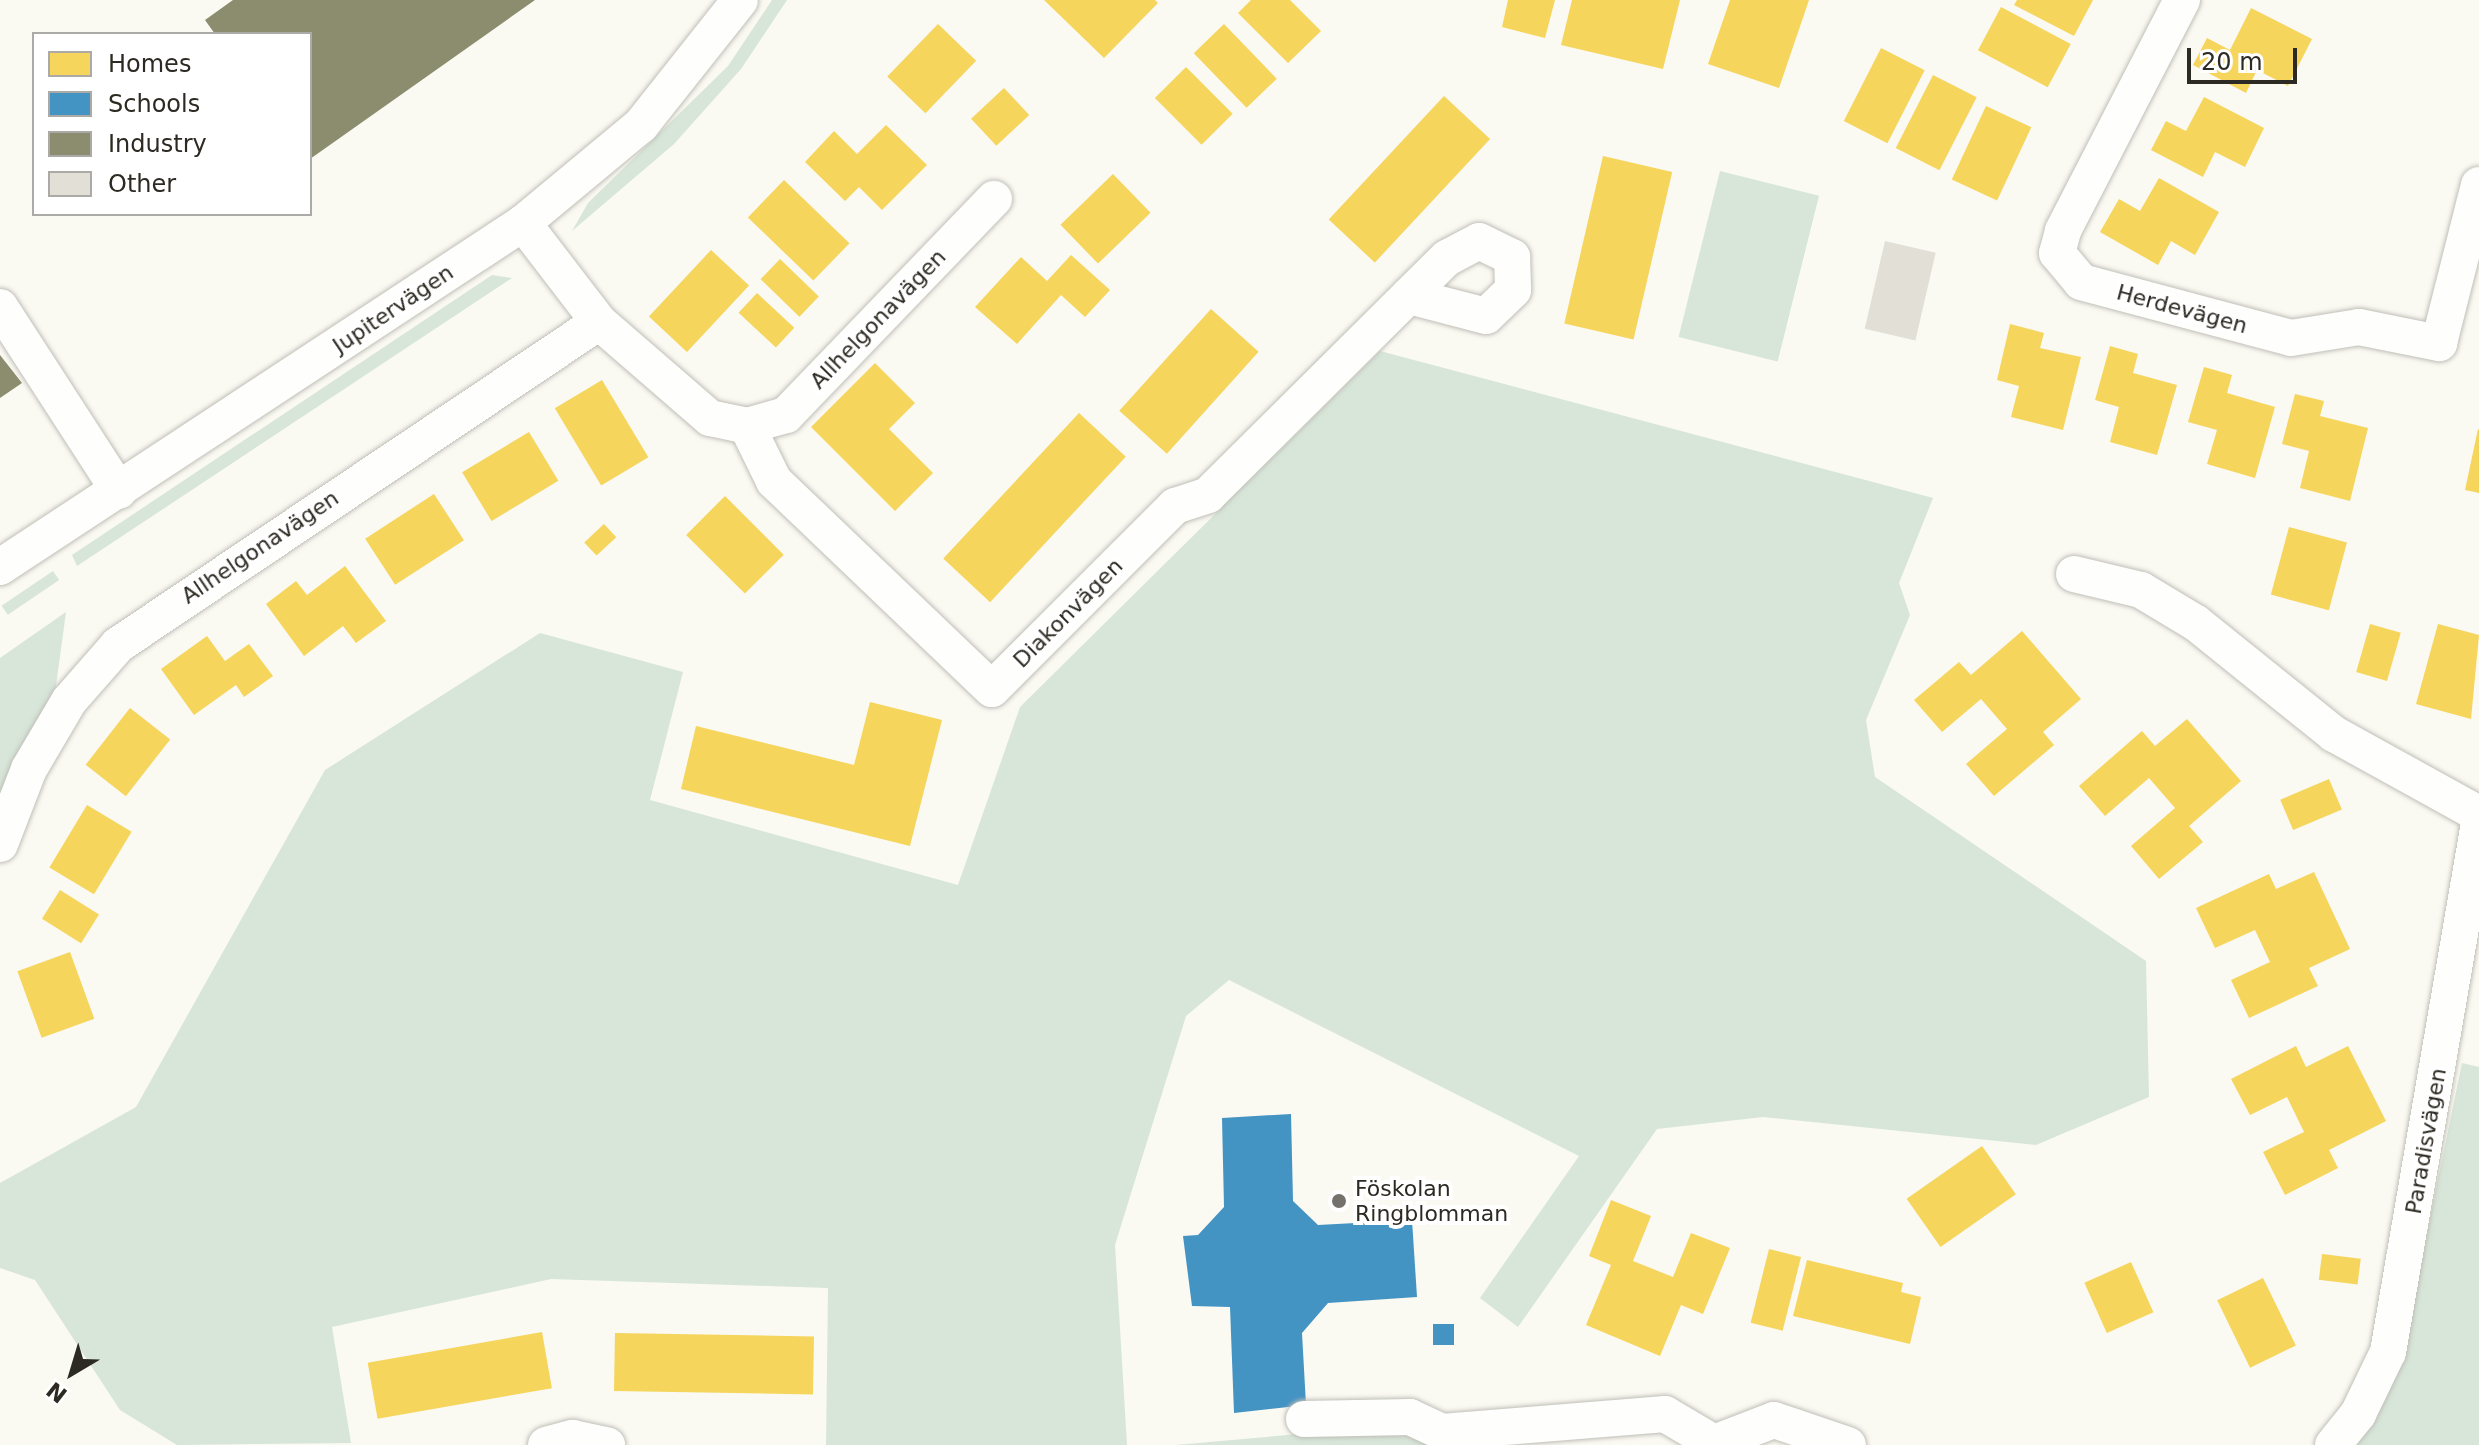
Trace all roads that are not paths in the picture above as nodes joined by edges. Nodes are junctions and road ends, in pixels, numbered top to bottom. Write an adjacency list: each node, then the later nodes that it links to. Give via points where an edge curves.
1 (740, 0): 5 (street, Jupitervägen, via 641,125)
2 (2182, 0): 3 (street, Herdevägen, via 2063,231 2057,253 2081,282 2291,338 2359,327 2439,343)
3 (2479, 185)
4 (994, 199): 9 (street, Allhelgonavägen, via 786,415)
5 (523, 223): 8 (street, Allhelgonavägen); 10 (street, Jupitervägen)
6 (1409, 296): 9 (street, Diakonvägen, via 1208,495 1175,506 992,689 774,481)
7 (0, 307): 10 (street)
8 (599, 322): 9 (street, Allhelgonavägen, via 710,418); 15 (street, Allhelgonavägen, via 118,645 69,701 29,769)
9 (747, 426)
10 (119, 491): 11 (street, Jupitervägen)
11 (0, 567)
12 (2074, 574): 13 (street, via 2141,590 2196,623 2334,734)
13 (2479, 814)
14 (2479, 823): 20 (street, Paradisvägen, via 2388,1352 2358,1414)
15 (0, 844)
16 (1304, 1419): 19 (street, via 1410,1417 1442,1432 1665,1414 1714,1443 1774,1420)
17 (546, 1445): 18 (street, via 573,1438)
18 (607, 1445)
19 (1848, 1445)
20 (2333, 1445)

